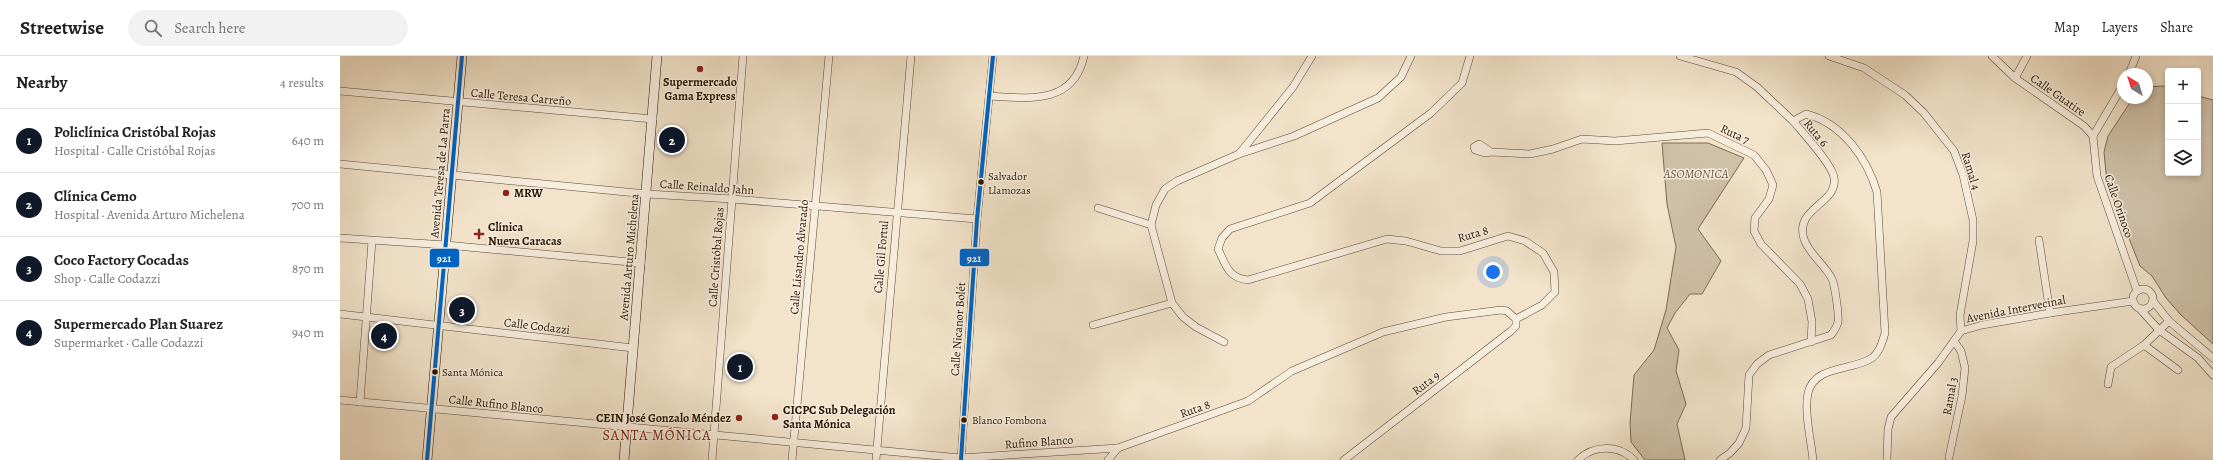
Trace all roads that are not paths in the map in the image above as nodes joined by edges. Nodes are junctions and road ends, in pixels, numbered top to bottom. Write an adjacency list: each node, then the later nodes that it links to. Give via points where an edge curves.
1 (462, 56): 21 (street, Avenida Teresa de La Parra)
2 (657, 56): 22 (street, Avenida Arturo Michelena)
3 (743, 56): 30 (street, Calle Cristóbal Rojas)
4 (829, 56): 31 (street, Calle Lisandro Alvarado)
5 (910, 56): 33 (street, Calle Gil Fortul)
6 (993, 56): 19 (street, Calle Nicanor Bolét)
7 (1084, 56): 19 (street, via 1072,80 1056,93 1040,98)
8 (1312, 56): 26 (street, via 1293,87)
9 (1411, 56): 26 (street, via 1401,77 1378,98 1294,136)
10 (1470, 56): 49 (street, Ruta 8, via 1462,83 1431,114 1310,203 1230,230 1222,238 1218,249 1228,271 1238,279 1248,280 1387,239 1406,241 1441,251 1460,250 1508,236 1525,241 1543,253 1554,272 1555,292 1542,305)
11 (1680, 56): 23 (street, via 1736,72 1757,87)
12 (1829, 56): 54 (street, Ramal 4, via 1864,68 1905,95 1924,113 1954,151 1963,175 1973,220 1973,241 1960,315)
13 (1992, 56): 17 (street, Calle Guatire)
14 (2027, 56): 17 (street)
15 (2136, 56): 16 (street)
16 (2132, 68)
17 (2015, 78): 24 (street, Calle Guatire, via 2084,126)
18 (340, 91): 21 (street, Calle Teresa Carreño)
19 (989, 96): 34 (street, Calle Nicanor Bolét)
20 (2117, 96): 24 (street)
21 (458, 102): 22 (street, Calle Teresa Carreño); 28 (street, Avenida Teresa de La Parra)
22 (653, 119): 29 (street, Avenida Arturo Michelena)
23 (1792, 121): 57 (street, Ruta 6, via 1834,177 1834,186 1828,196 1808,213 1803,225 1804,239 1832,280 1838,320 1831,335); 84 (street, Ruta 6, via 1806,114 1817,117 1839,132 1860,154 1878,192 1885,334 1881,347 1873,357 1821,375 1813,382 1808,392 1807,407)
24 (2094, 136): 41 (street, Calle Orinoco, via 2097,176)
25 (1491, 152): 57 (street, Ruta 7, via 1530,154 1582,139 1615,141 1708,134 1754,155 1766,170 1772,185 1769,199 1755,218 1754,231 1761,244 1800,284 1808,299 1812,322)
26 (1239, 154): 35 (street, via 1177,181 1165,189 1156,205)
27 (340, 164): 28 (street, Calle Reinaldo Jahn)
28 (452, 174): 29 (street, Calle Reinaldo Jahn); 39 (street, Avenida Teresa de La Parra)
29 (647, 194): 30 (street, Calle Reinaldo Jahn); 40 (street, Avenida Arturo Michelena)
30 (732, 199): 31 (street, Calle Reinaldo Jahn); 68 (street, Calle Cristóbal Rojas)
31 (815, 206): 33 (street, Calle Reinaldo Jahn); 69 (street, Calle Lisandro Alvarado)
32 (1098, 208): 35 (street)
33 (896, 211): 34 (street, Calle Reinaldo Jahn); 71 (street, Calle Gil Fortul)
34 (977, 219): 73 (street, Calle Nicanor Bolét)
35 (1151, 225): 44 (street)
36 (340, 238): 38 (street)
37 (2039, 240): 46 (street)
38 (372, 241): 39 (street); 48 (street)
39 (446, 245): 40 (street); 52 (street, Avenida Teresa de La Parra)
40 (641, 263): 59 (street, Avenida Arturo Michelena)
41 (2137, 291): 42 (street); 43 (street, via 2147,290 2152,294)
42 (2133, 301): 45 (street); 46 (street, Avenida Intervecinal)
43 (2153, 301): 45 (street, via 2149,308); 50 (street)
44 (1172, 303): 51 (street); 56 (street, via 1183,317 1196,327)
45 (2140, 310): 53 (street)
46 (2050, 313): 54 (street, Avenida Intervecinal)
47 (340, 314): 48 (street)
48 (366, 316): 52 (street, Calle Codazzi); 65 (street)
49 (1516, 319): 70 (street, Ruta 8, via 1507,311 1501,310 1446,317 1383,332 1292,371 1248,401); 80 (street, Ruta 9, via 1516,326 1511,331)
50 (2168, 321): 53 (street); 60 (street)
51 (1093, 325)
52 (439, 326): 59 (street, Calle Codazzi); 66 (street, Avenida Teresa de La Parra)
53 (2159, 330): 58 (street); 62 (street, via 2198,358)
54 (1961, 331): 55 (street, Avenida Intervecinal)
55 (1954, 341): 72 (street, Ramal 3, via 1961,351 1965,368 1962,396); 85 (street, Avenida Intervecinal, via 1891,417)
56 (1224, 342)
57 (1811, 342): 83 (street, Ruta 6, via 1769,355 1757,364 1749,375 1746,428 1739,442)
58 (2144, 345): 61 (street); 63 (street, via 2111,367)
59 (633, 348): 67 (street, Avenida Arturo Michelena)
60 (2213, 358)
61 (2178, 370)
62 (2213, 375)
63 (2108, 384)
64 (340, 400): 65 (street, Calle Rufino Blanco)
65 (360, 402): 66 (street, Calle Rufino Blanco)
66 (432, 409): 67 (street, Calle Rufino Blanco); 74 (street, Avenida Teresa de La Parra)
67 (626, 427): 68 (street, Rufino Blanco); 75 (street, Avenida Arturo Michelena)
68 (714, 435): 69 (street, Rufino Blanco); 76 (street, Calle Cristóbal Rojas)
69 (794, 442): 71 (street, Rufino Blanco); 77 (street, Calle Lisandro Alvarado)
70 (1118, 448): 73 (street, Rufino Blanco); 79 (street)
71 (876, 451): 73 (street, Rufino Blanco); 78 (street, Calle Gil Fortul)
72 (1949, 457)
73 (961, 459)
74 (427, 460)
75 (624, 460)
76 (712, 460)
77 (792, 460)
78 (876, 460)
79 (1108, 460)
80 (1344, 460)
81 (1578, 460): 82 (street, via 1597,448 1616,449)
82 (1634, 460)
83 (1720, 460)
84 (1813, 460)
85 (1887, 460)

